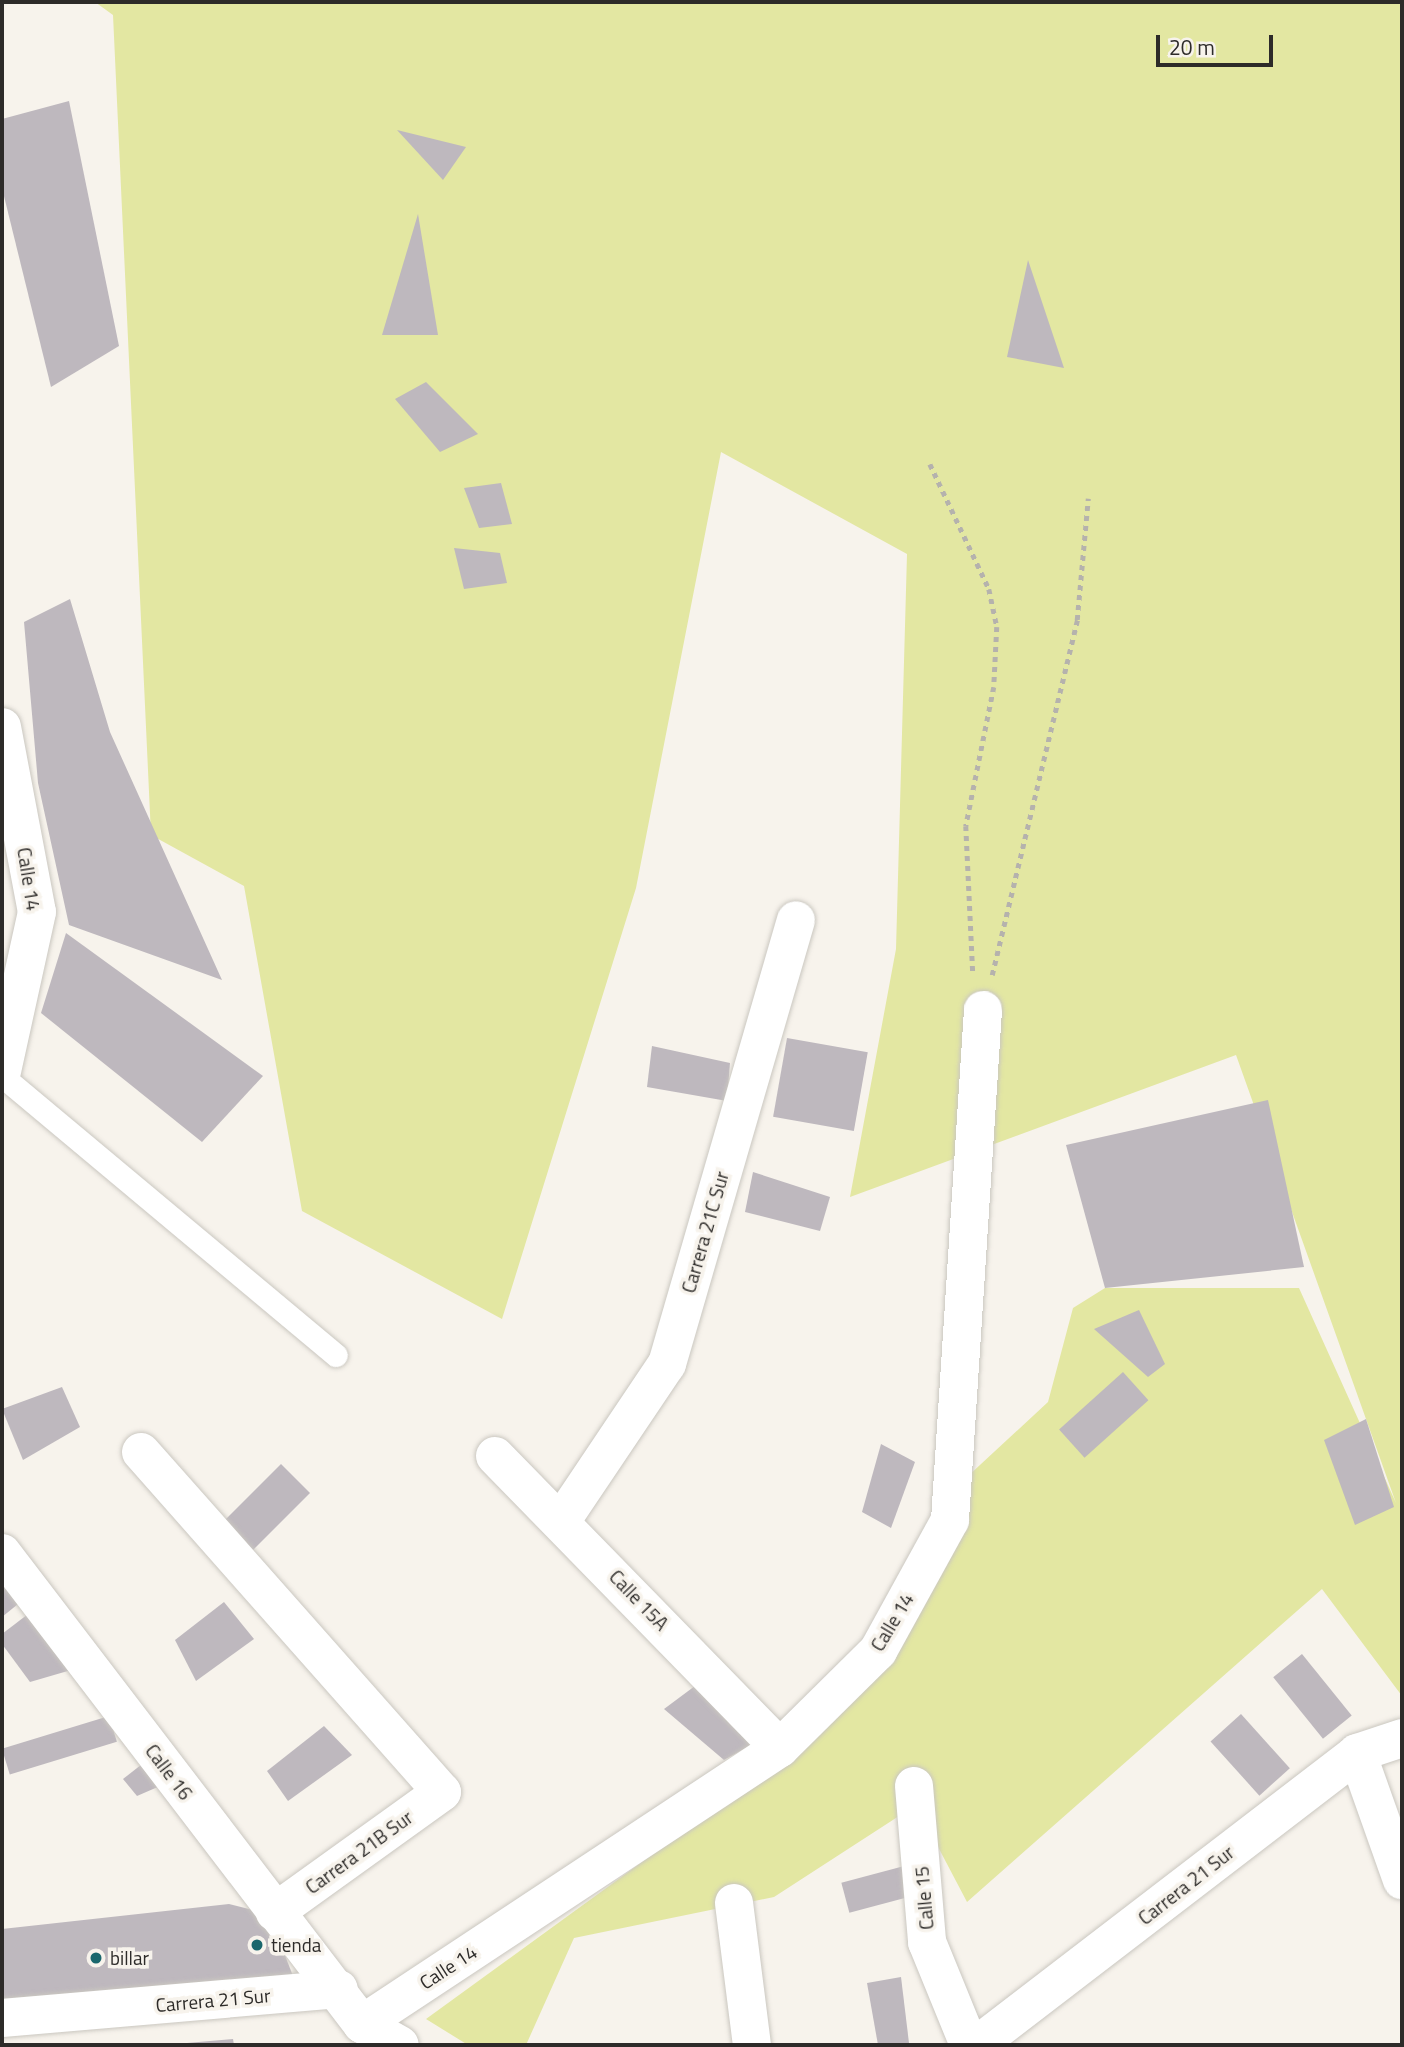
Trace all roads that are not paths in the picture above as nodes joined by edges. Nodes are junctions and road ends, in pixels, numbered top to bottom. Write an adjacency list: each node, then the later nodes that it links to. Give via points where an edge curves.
1 (2, 727): 4 (street, Calle 14, via 37,912)
2 (796, 920): 9 (street, Carrera 21C Sur, via 667,1364)
3 (984, 1010): 12 (street, Calle 14, via 950,1520 878,1651)
4 (2, 1071)
5 (2, 1076): 6 (lane)
6 (336, 1355)
7 (141, 1452): 17 (street, Carrera 21B Sur, via 442,1792)
8 (495, 1456): 9 (street, Calle 15A)
9 (562, 1521): 12 (street, Calle 15A)
10 (2, 1553): 17 (street, Calle 16)
11 (1402, 1738): 13 (street, Carrera 21 Sur)
12 (780, 1748): 20 (street, Calle 14)
13 (1357, 1753): 15 (street); 24 (street, Carrera 21 Sur)
14 (915, 1786): 23 (street, Calle 15, via 928,1942)
15 (1402, 1880)
16 (734, 1903): 22 (street)
17 (275, 1912): 18 (street, Calle 16)
18 (339, 1989): 19 (street, Carrera 21 Sur); 20 (street)
19 (2, 2018)
20 (362, 2024): 21 (street)
21 (400, 2045)
22 (752, 2045)
23 (968, 2045)
24 (977, 2045)

